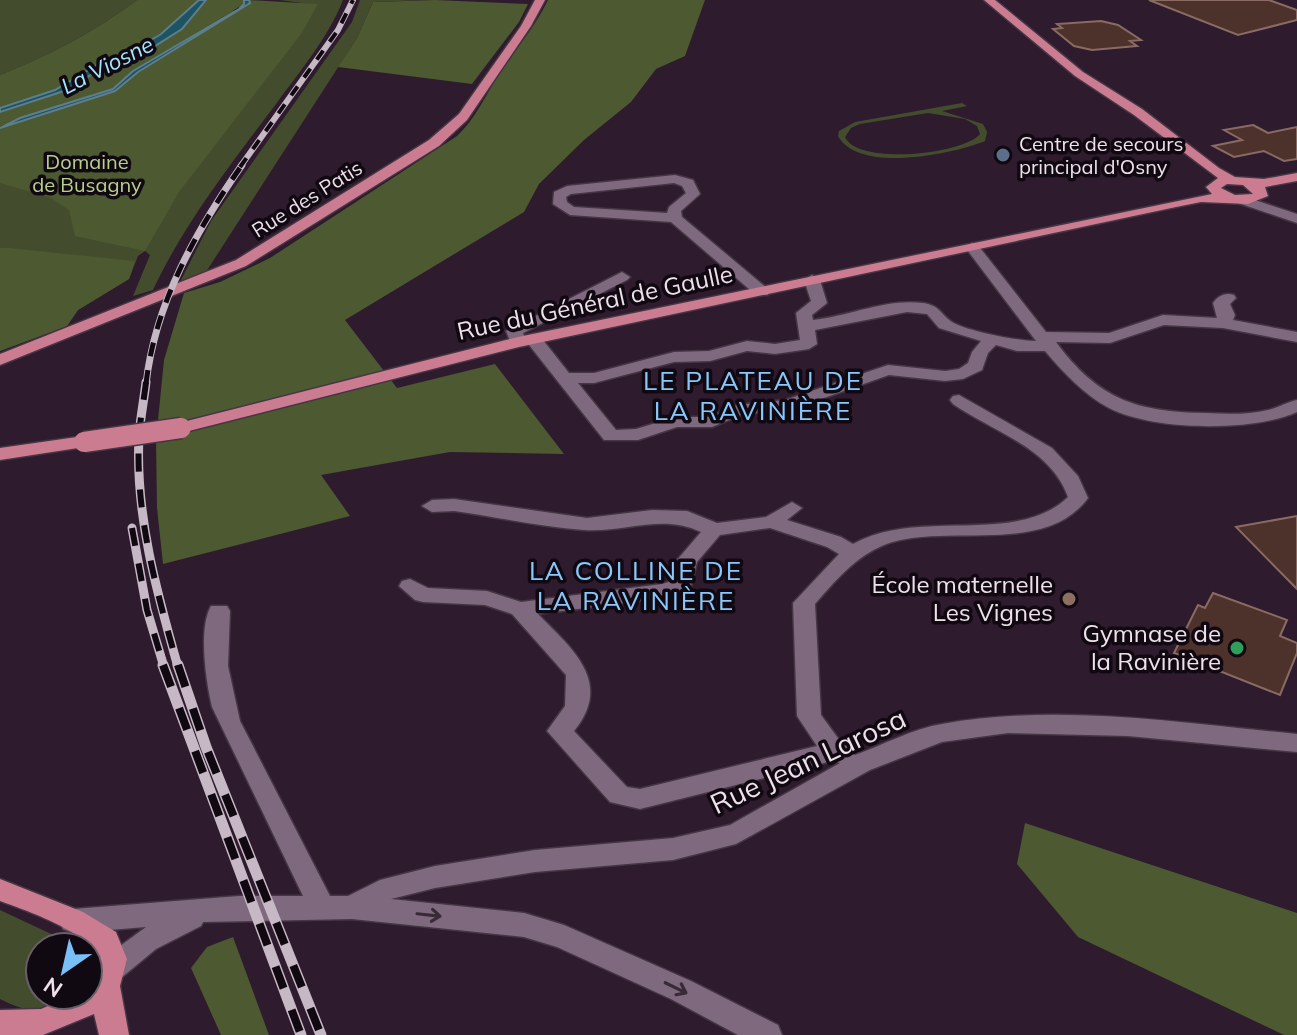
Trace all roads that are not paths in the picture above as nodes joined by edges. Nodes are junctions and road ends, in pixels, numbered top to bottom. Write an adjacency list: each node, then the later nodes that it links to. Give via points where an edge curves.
1 (540, 0): 23 (main road, Rue des Patis, via 472,102 470,118 451,138 386,172 250,259)
2 (989, 0): 3 (main road)
3 (1109, 95): 5 (main road); 7 (main road)
4 (1297, 177): 6 (main road)
5 (1231, 180): 6 (main road); 7 (main road)
6 (1260, 188): 8 (main road); 9 (street)
7 (1210, 190): 8 (main road); 12 (main road, Rue du Général de Gaulle)
8 (1236, 199): 9 (street)
9 (1278, 211): 11 (street)
10 (675, 218): 10 (street, via 570,211 560,204 559,195 675,179 688,183 693,194 674,210); 15 (street)
11 (1297, 219)
12 (972, 247): 14 (main road, Rue du Général de Gaulle); 22 (street)
13 (622, 277): 21 (street, via 514,331)
14 (812, 280): 15 (main road, Rue du Général de Gaulle); 18 (street, via 819,303 804,313)
15 (762, 292): 21 (main road, Rue du Général de Gaulle)
16 (1228, 298): 17 (street, via 1221,303 1227,315)
17 (1223, 323): 19 (street); 22 (street, via 1163,320 1110,338)
18 (807, 326): 20 (street, via 897,308 928,308 945,325); 24 (street, via 809,344 747,346 710,356 674,357 594,378)
19 (1297, 337)
20 (992, 339): 22 (street, via 1017,346); 24 (street, via 976,366 963,374 888,370 787,405 737,410 712,422 676,422 638,434 611,436)
21 (526, 341): 24 (street); 27 (main road, Rue du Général de Gaulle, bridge, via 181,428)
22 (1047, 341): 26 (street, via 1084,383 1117,406 1164,418 1263,419)
23 (0, 360)
24 (566, 378)
25 (959, 400): 32 (street, via 1048,453 1075,484 1078,498 1071,509 1058,518 1019,527 890,536)
26 (1297, 405)
27 (0, 454)
28 (432, 506): 31 (street, via 587,524 687,517)
29 (792, 508): 30 (street)
30 (771, 522): 31 (street); 32 (street)
31 (714, 530): 34 (street, via 687,560 682,585)
32 (851, 552): 37 (street, via 804,603 809,716)
33 (410, 586): 34 (street, via 423,595 487,598)
34 (520, 609): 37 (street, via 577,673 580,697 571,722 559,731 619,795 640,799)
35 (219, 611): 40 (street, via 215,659 228,721)
36 (1297, 743): 38 (street, Rue Jean Larosa, via 1128,727 1008,724 939,733)
37 (834, 751): 38 (street)
38 (861, 763): 41 (street, Rue Jean Larosa, via 736,834 673,849 535,861 435,877 380,891)
39 (3, 889): 43 (main road)
40 (322, 907): 41 (street); 42 (street)
41 (352, 907): 48 (street, one-way to 48, via 524,925 564,937)
42 (204, 913): 43 (street); 44 (street, via 146,940)
43 (73, 921): 44 (main road, via 104,937 111,955)
44 (108, 976): 45 (main road, via 88,1005 73,1016 46,1028); 47 (main road, via 106,1003)
45 (14, 1027): 46 (main road)
46 (65, 1035)
47 (114, 1035)
48 (767, 1035)

